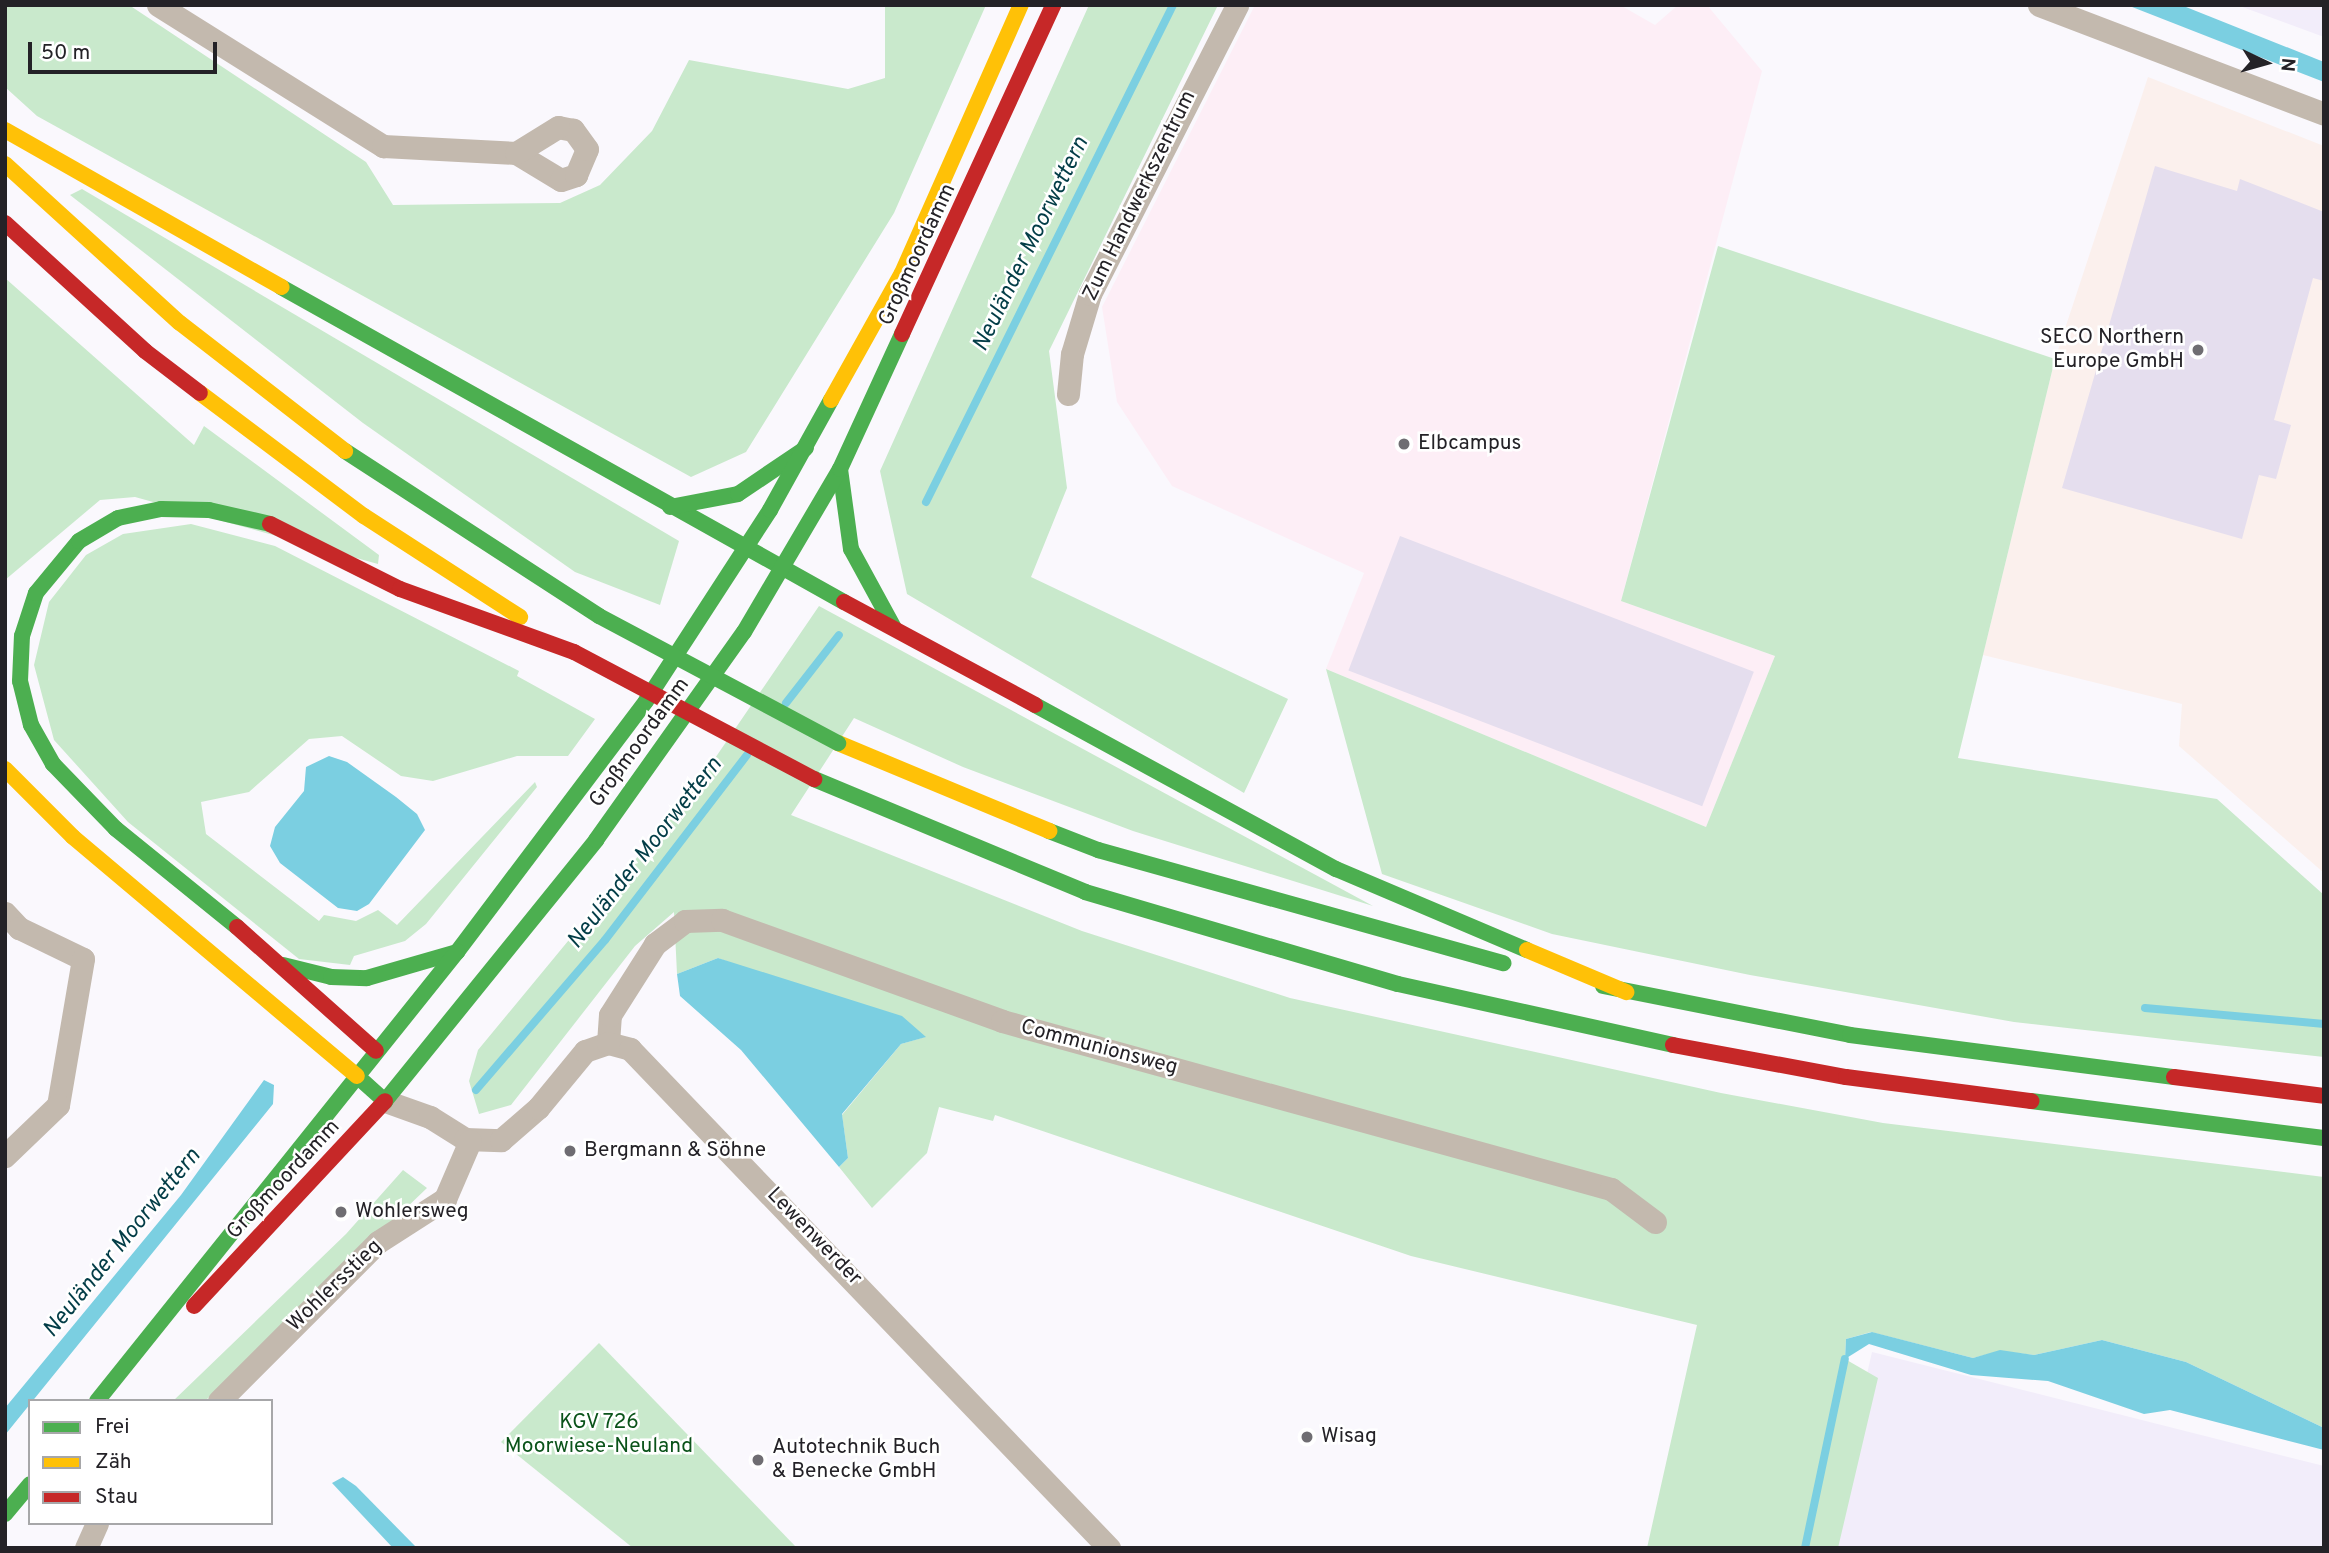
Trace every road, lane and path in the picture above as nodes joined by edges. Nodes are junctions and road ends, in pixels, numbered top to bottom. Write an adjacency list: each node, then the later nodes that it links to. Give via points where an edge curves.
1 (158, 5): 8 (street, via 360,136 414,151)
2 (1021, 5): 12 (main road, Großmoordamm, via 902,273)
3 (1053, 5): 13 (main road, Großmoordamm)
4 (1237, 5): 11 (street, Zum Handwerkszentrum, via 1090,294 1072,354)
5 (2039, 5): 6 (street)
6 (2324, 114)
7 (5, 130): 14 (main road)
8 (516, 153)
9 (5, 164): 23 (main road, bridge, via 180,323 390,483 599,616 838,743 958,797 1098,850 1405,940)
10 (5, 223): 18 (main road, via 145,351 260,438 365,516)
11 (1068, 394)
12 (806, 448): 14 (main road, via 738,494); 15 (main road, Großmoordamm)
13 (840, 468): 16 (main road, Großmoordamm); 17 (main road, via 851,549)
14 (670, 507): 15 (main road)
15 (746, 549): 16 (main road); 21 (main road, Großmoordamm, via 646,701)
16 (783, 569): 17 (main road); 27 (main road, Großmoordamm, via 596,840)
17 (895, 630): 23 (main road, via 1336,869)
18 (574, 652): 22 (main road, via 400,589 284,531 236,514 140,512 99,528 62,556 36,593 22,636 20,681 41,745 68,783 108,822); 31 (main road, bridge, via 814,779 1085,892 1398,984 1620,1035 1846,1077)
19 (5, 769): 26 (main road, via 73,837)
20 (5, 913): 33 (street, via 19,928 83,959 58,1105)
21 (457, 952): 22 (main road, via 367,978 331,977); 25 (main road, Großmoordamm)
22 (283, 965): 25 (main road)
23 (1626, 992): 28 (main road, via 1850,1035)
24 (608, 1042): 32 (street, via 572,1063 512,1133 501,1140); 34 (street, Communionsweg, via 610,1015 655,944 685,921 722,920 1002,1021 1611,1189); 42 (street, Lewenwerder, via 630,1049 647,1063)
25 (376, 1051): 26 (main road, Großmoordamm); 27 (main road)
26 (356, 1076): 29 (main road); 35 (main road, Großmoordamm)
27 (405, 1077): 29 (main road, Großmoordamm); 30 (street)
28 (2324, 1096)
29 (385, 1101): 30 (street); 36 (main road, Großmoordamm)
30 (430, 1117): 32 (street)
31 (2324, 1138)
32 (470, 1141): 37 (street, Wohlersstieg, via 445,1199 378,1242)
33 (5, 1156)
34 (1655, 1222)
35 (99, 1399)
36 (106, 1399)
37 (221, 1399)
38 (28, 1487): 39 (main road)
39 (5, 1514)
40 (96, 1525): 41 (street)
41 (86, 1548)
42 (1109, 1548)

